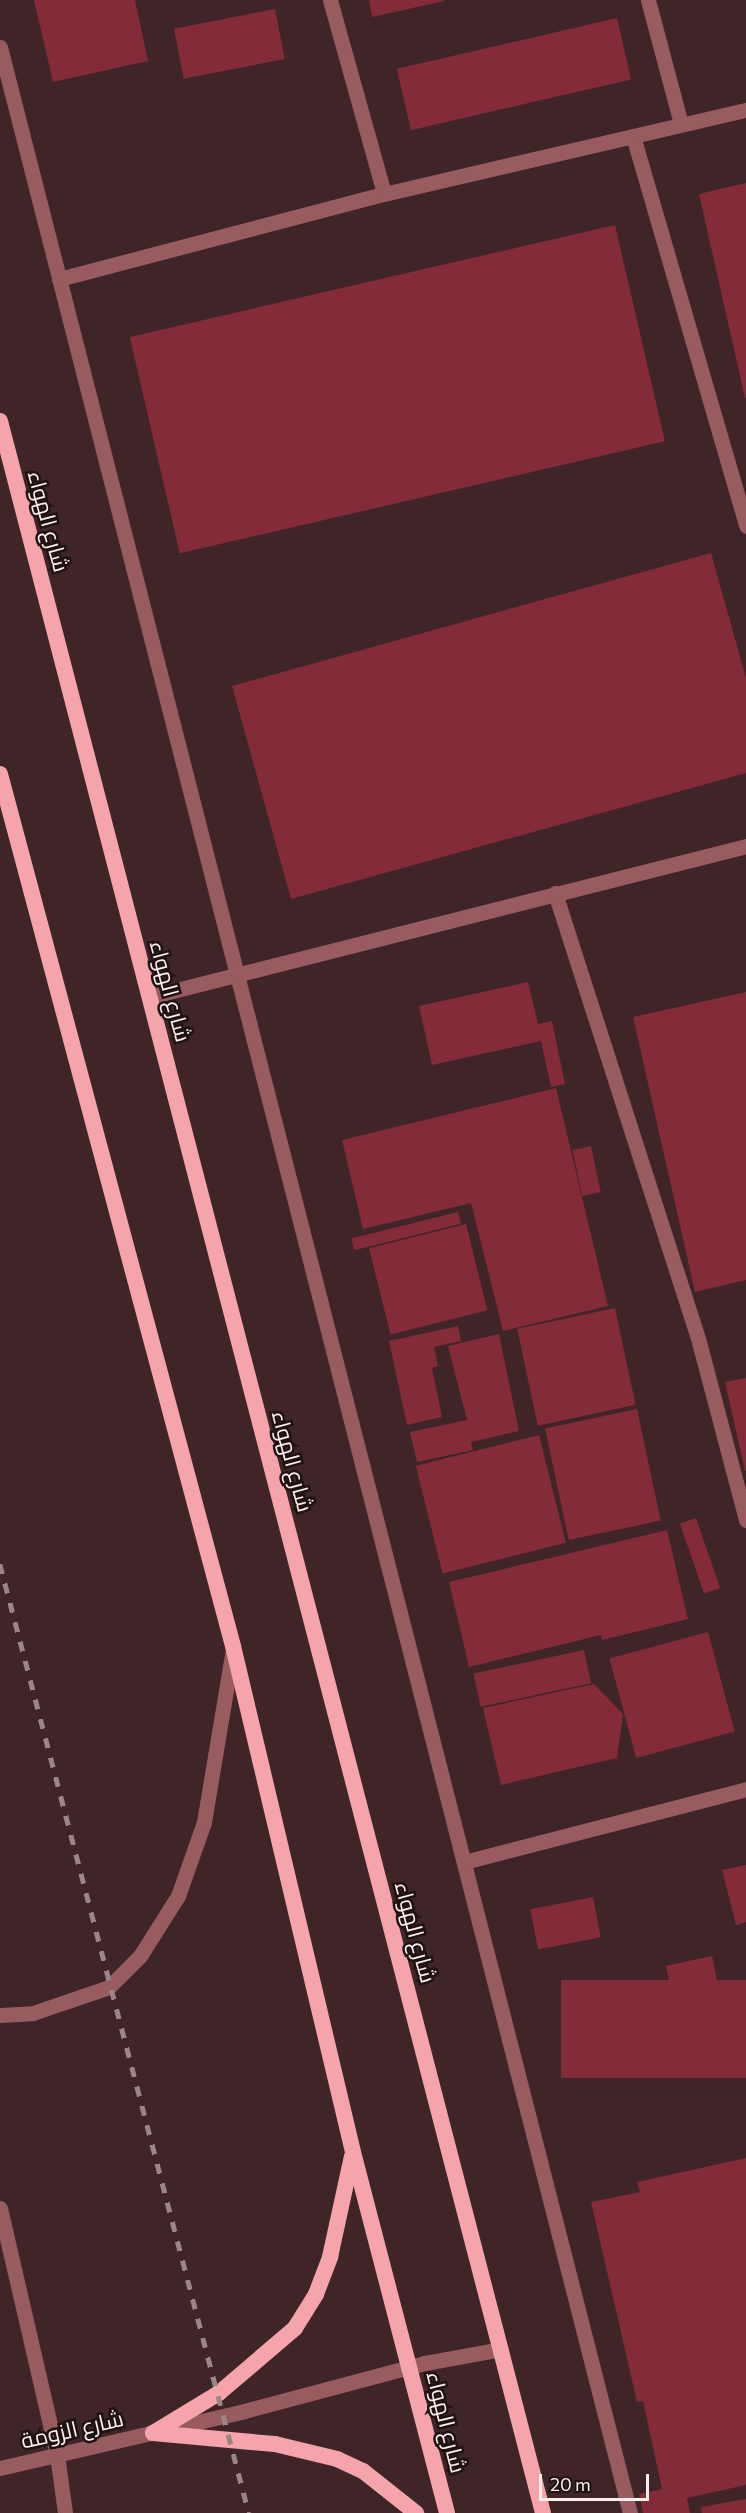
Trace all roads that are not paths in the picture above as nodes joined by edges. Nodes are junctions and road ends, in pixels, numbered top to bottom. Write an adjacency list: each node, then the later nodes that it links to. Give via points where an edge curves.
1 (330, 0): 7 (street)
2 (648, 0): 5 (street)
3 (0, 47): 8 (street)
4 (746, 110): 5 (street)
5 (681, 124): 6 (street)
6 (633, 136): 7 (street); 10 (street)
7 (384, 194): 8 (street)
8 (60, 279): 14 (street)
9 (0, 421): 15 (highway, شارع الهواء)
10 (746, 526)
11 (0, 774): 17 (highway, شارع الهواء)
12 (746, 846): 13 (street)
13 (555, 893): 14 (street); 16 (street, via 699,1342)
14 (236, 972): 15 (street); 19 (street)
15 (149, 997): 23 (highway, شارع الهواء)
16 (746, 1520)
17 (233, 1646): 20 (street, via 204,1822 178,1896 153,1936 140,1956 109,1987 33,2013); 21 (highway, شارع الهواء)
18 (746, 1788): 19 (street)
19 (464, 1862): 32 (street)
20 (0, 2016)
21 (352, 2152): 24 (highway, شارع الهواء); 25 (highway, via 330,2257 316,2294 295,2328 219,2393)
22 (0, 2208): 26 (street)
23 (501, 2349): 24 (street, شارع الزومة); 31 (highway, شارع الهواء)
24 (410, 2367): 25 (street, شارع الزومة); 30 (highway, شارع الهواء)
25 (153, 2433): 26 (street, شارع الزومة); 29 (highway, via 275,2444 337,2459 363,2471)
26 (57, 2455): 27 (street, شارع الزومة); 28 (street)
27 (0, 2469)
28 (65, 2513)
29 (416, 2513)
30 (447, 2513)
31 (543, 2513)
32 (630, 2513)

